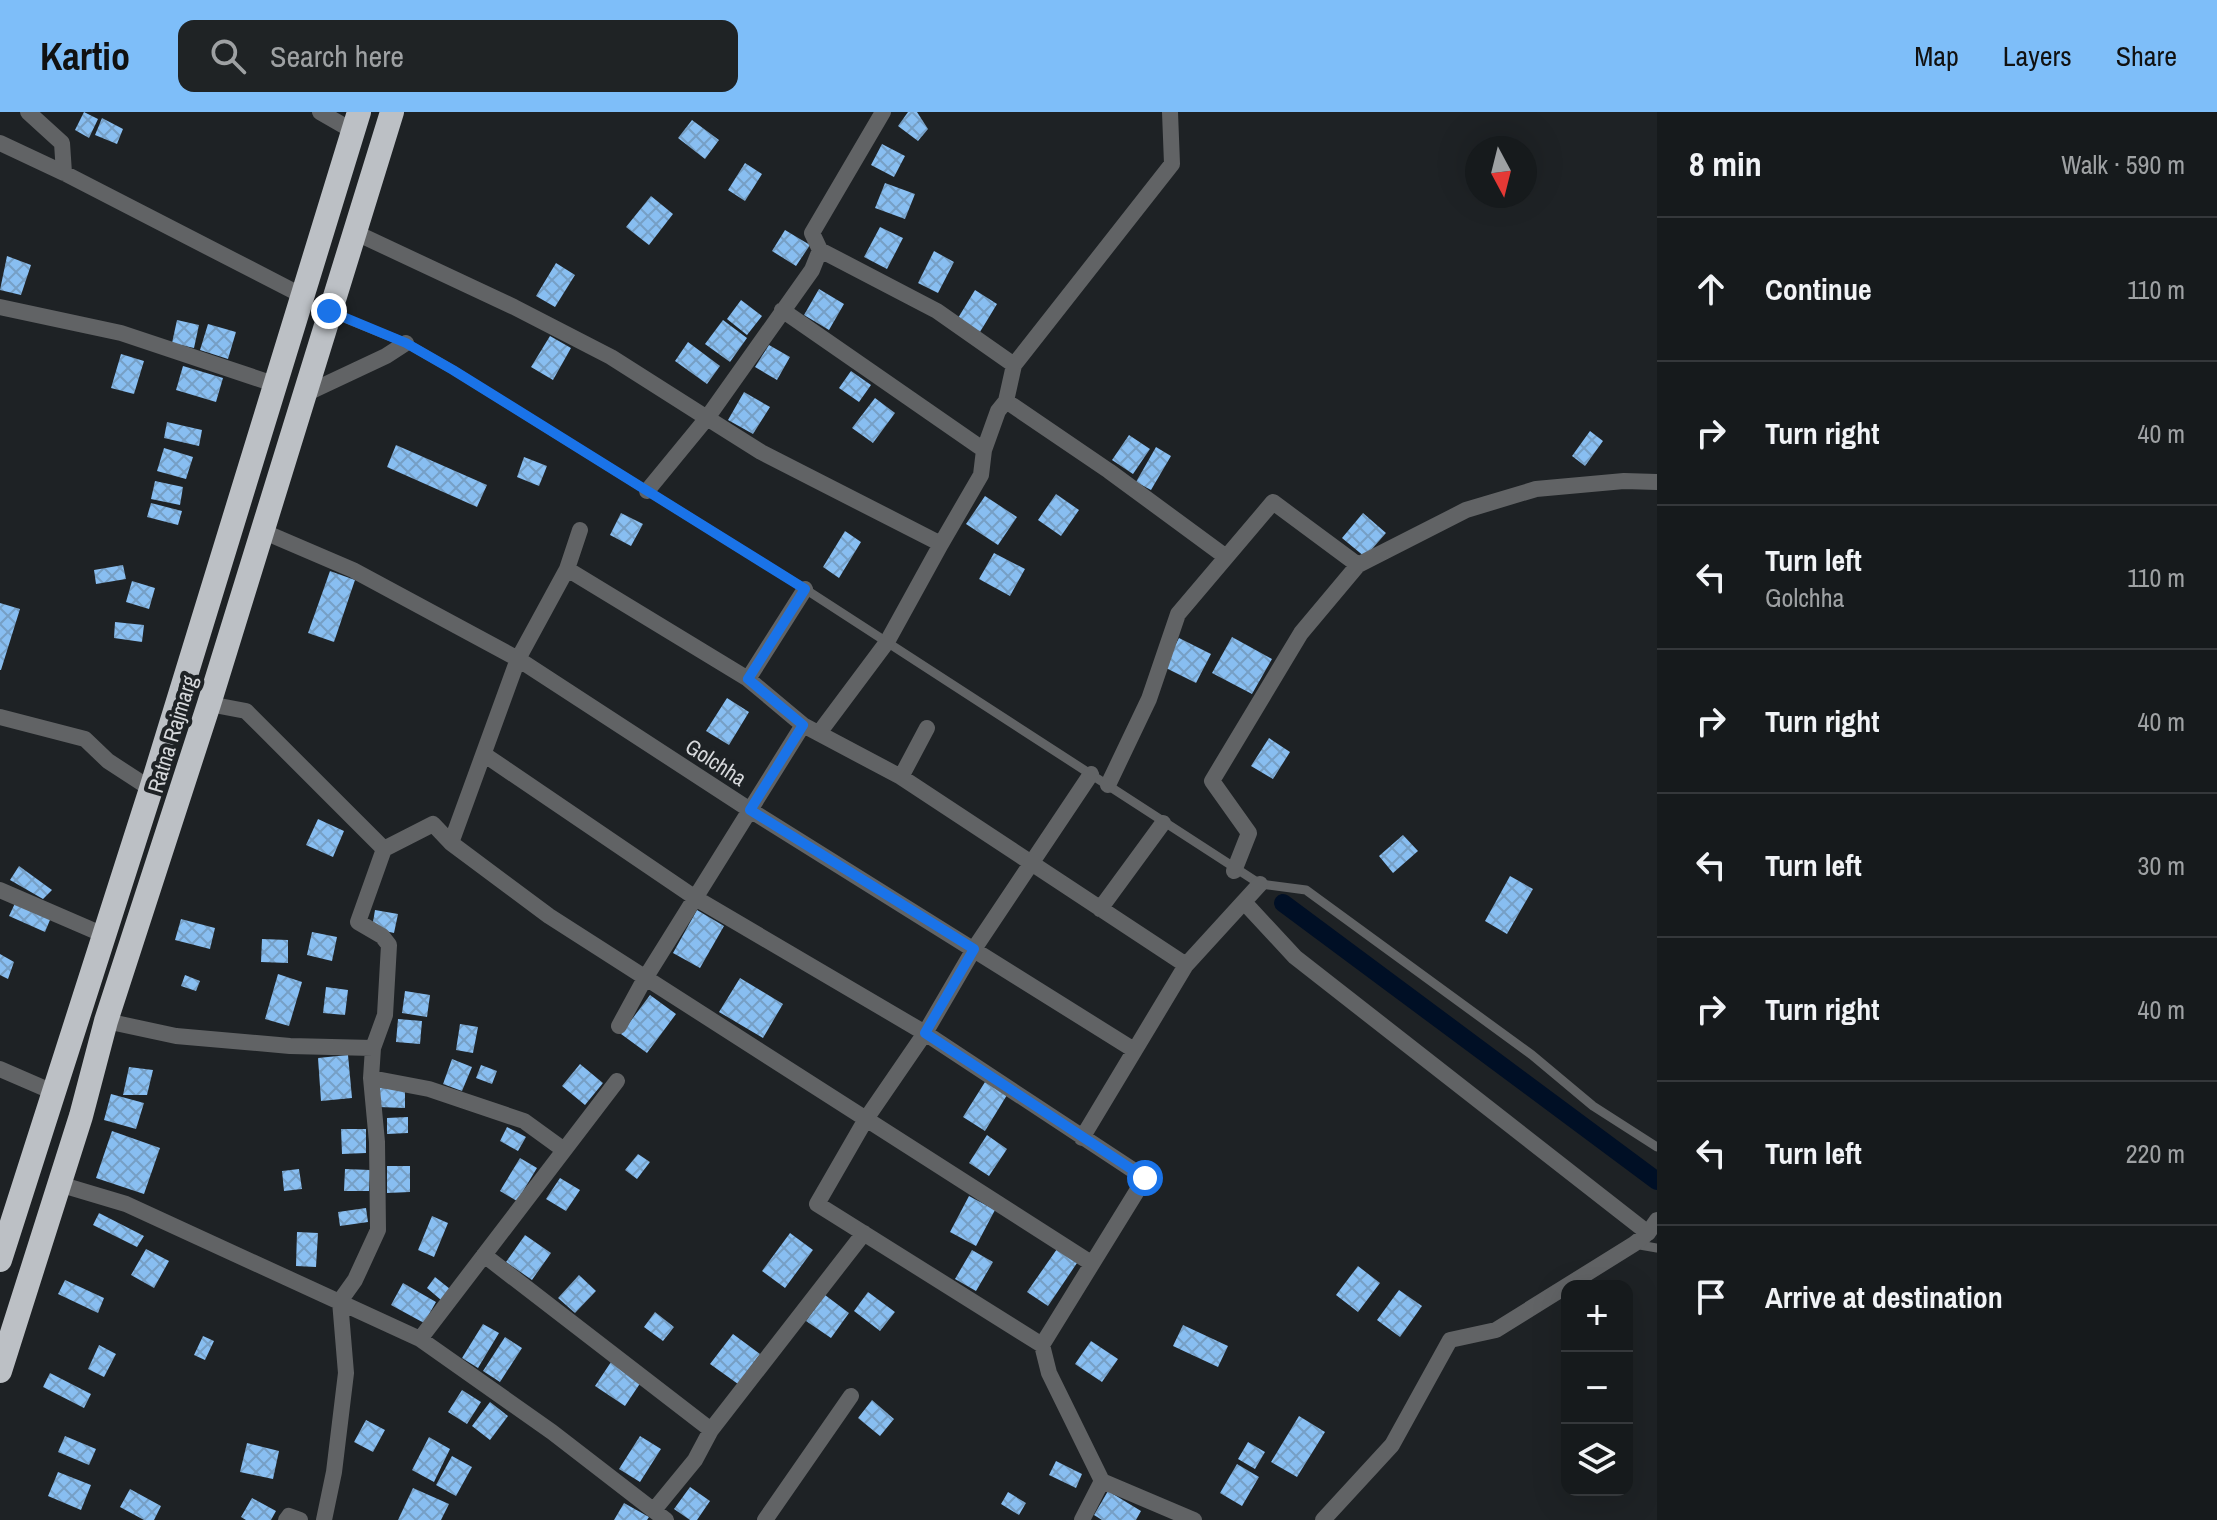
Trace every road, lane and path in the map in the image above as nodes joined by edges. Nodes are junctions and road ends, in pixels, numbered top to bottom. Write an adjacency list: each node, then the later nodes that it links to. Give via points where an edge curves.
1 (28, 112): 8 (street, via 62,143)
2 (320, 112): 6 (street)
3 (392, 112): 9 (highway, Ratna Rajmarg)
4 (883, 112): 10 (street, via 812,233)
5 (1170, 112): 16 (street, via 1172,164)
6 (356, 122): 11 (highway, Ratna Rajmarg)
7 (0, 143): 8 (street)
8 (64, 173): 11 (street)
9 (354, 232): 14 (highway, Ratna Rajmarg); 20 (street, via 611,357)
10 (820, 250): 13 (street); 16 (street, via 937,311)
11 (301, 295): 17 (highway, Ratna Rajmarg)
12 (0, 307): 17 (street, via 121,333)
13 (782, 310): 20 (street); 21 (street)
14 (329, 311): 15 (lane); 18 (highway, Ratna Rajmarg)
15 (406, 343): 18 (street); 23 (lane)
16 (1014, 365): 19 (street)
17 (274, 384): 43 (highway, Ratna Rajmarg)
18 (303, 395): 25 (highway, Ratna Rajmarg)
19 (1006, 401): 21 (street); 27 (street)
20 (707, 418): 23 (street); 26 (street, via 761,452)
21 (984, 450): 26 (street, via 981,475)
22 (1657, 482): 28 (street, via 1536,489 1466,510)
23 (647, 491): 30 (lane)
24 (580, 530): 29 (street)
25 (262, 531): 32 (street, Golchha, via 353,570); 34 (highway, Ratna Rajmarg)
26 (941, 544): 31 (street)
27 (1226, 557): 28 (street, via 1273,502); 42 (street, via 1178,614 1149,699)
28 (1358, 565): 49 (street, via 1301,633 1212,781 1249,833)
29 (567, 569): 32 (street); 33 (street)
30 (805, 589): 31 (lane); 33 (street)
31 (887, 642): 38 (street); 40 (lane)
32 (518, 659): 39 (street); 44 (street, Golchha)
33 (748, 679): 36 (street)
34 (209, 704): 47 (street, via 246,711); 59 (highway, Ratna Rajmarg)
35 (0, 717): 43 (street, via 85,739)
36 (803, 725): 38 (street); 44 (street)
37 (927, 728): 41 (street)
38 (819, 733): 41 (street)
39 (485, 755): 46 (street); 52 (street)
40 (1091, 774): 42 (lane); 48 (street)
41 (901, 777): 48 (street)
42 (1108, 785): 45 (lane)
43 (151, 789): 55 (highway, Ratna Rajmarg)
44 (750, 810): 52 (street); 56 (street, Golchha)
45 (1163, 823): 49 (lane); 54 (street)
46 (451, 843): 47 (street, via 433,824); 58 (street)
47 (384, 849): 62 (street, via 358,922 389,945 385,1015)
48 (1033, 865): 54 (street); 56 (street)
49 (1234, 870): 50 (lane)
50 (1260, 884): 53 (street); 70 (lane, via 1306,890 1532,1055 1593,1106)
51 (0, 890): 55 (street)
52 (697, 899): 58 (street); 61 (street)
53 (1244, 902): 57 (street); 73 (street, via 1295,957)
54 (1100, 909): 57 (street)
55 (104, 935): 67 (highway, Ratna Rajmarg)
56 (974, 949): 61 (street); 63 (street, Golchha)
57 (1186, 965): 63 (street)
58 (644, 980): 60 (street); 68 (street)
59 (106, 1021): 62 (street, via 176,1036); 72 (highway, Ratna Rajmarg)
60 (619, 1026)
61 (925, 1033): 68 (street); 69 (street)
62 (373, 1048): 65 (street)
63 (1134, 1050): 69 (street)
64 (0, 1069): 67 (street)
65 (371, 1078): 71 (street, via 429,1089 524,1121); 80 (street, via 378,1230)
66 (617, 1081): 71 (street)
67 (53, 1092): 78 (highway, Ratna Rajmarg)
68 (866, 1119): 74 (street, via 817,1204); 79 (street)
69 (1082, 1138): 79 (street, via 1145,1178)
70 (1657, 1147)
71 (564, 1150): 77 (street)
72 (59, 1184): 80 (street, via 126,1204); 83 (highway, Ratna Rajmarg)
73 (1652, 1227): 75 (street)
74 (864, 1233): 82 (street); 85 (street)
75 (1634, 1244): 76 (lane); 94 (street, via 1496,1330 1450,1340 1392,1445)
76 (1657, 1248)
77 (484, 1255): 81 (street); 85 (street)
78 (0, 1260)
79 (1091, 1263): 82 (street)
80 (340, 1301): 81 (street); 90 (street, via 346,1373)
81 (420, 1339): 87 (street)
82 (1042, 1345): 86 (street, via 1049,1373)
83 (0, 1371)
84 (851, 1396): 91 (street)
85 (711, 1430): 87 (street)
86 (1102, 1481): 92 (street); 93 (street)
87 (660, 1515)
88 (286, 1520): 89 (street)
89 (300, 1520)
90 (324, 1520)
91 (765, 1520)
92 (1082, 1520)
93 (1194, 1520)
94 (1323, 1520)

